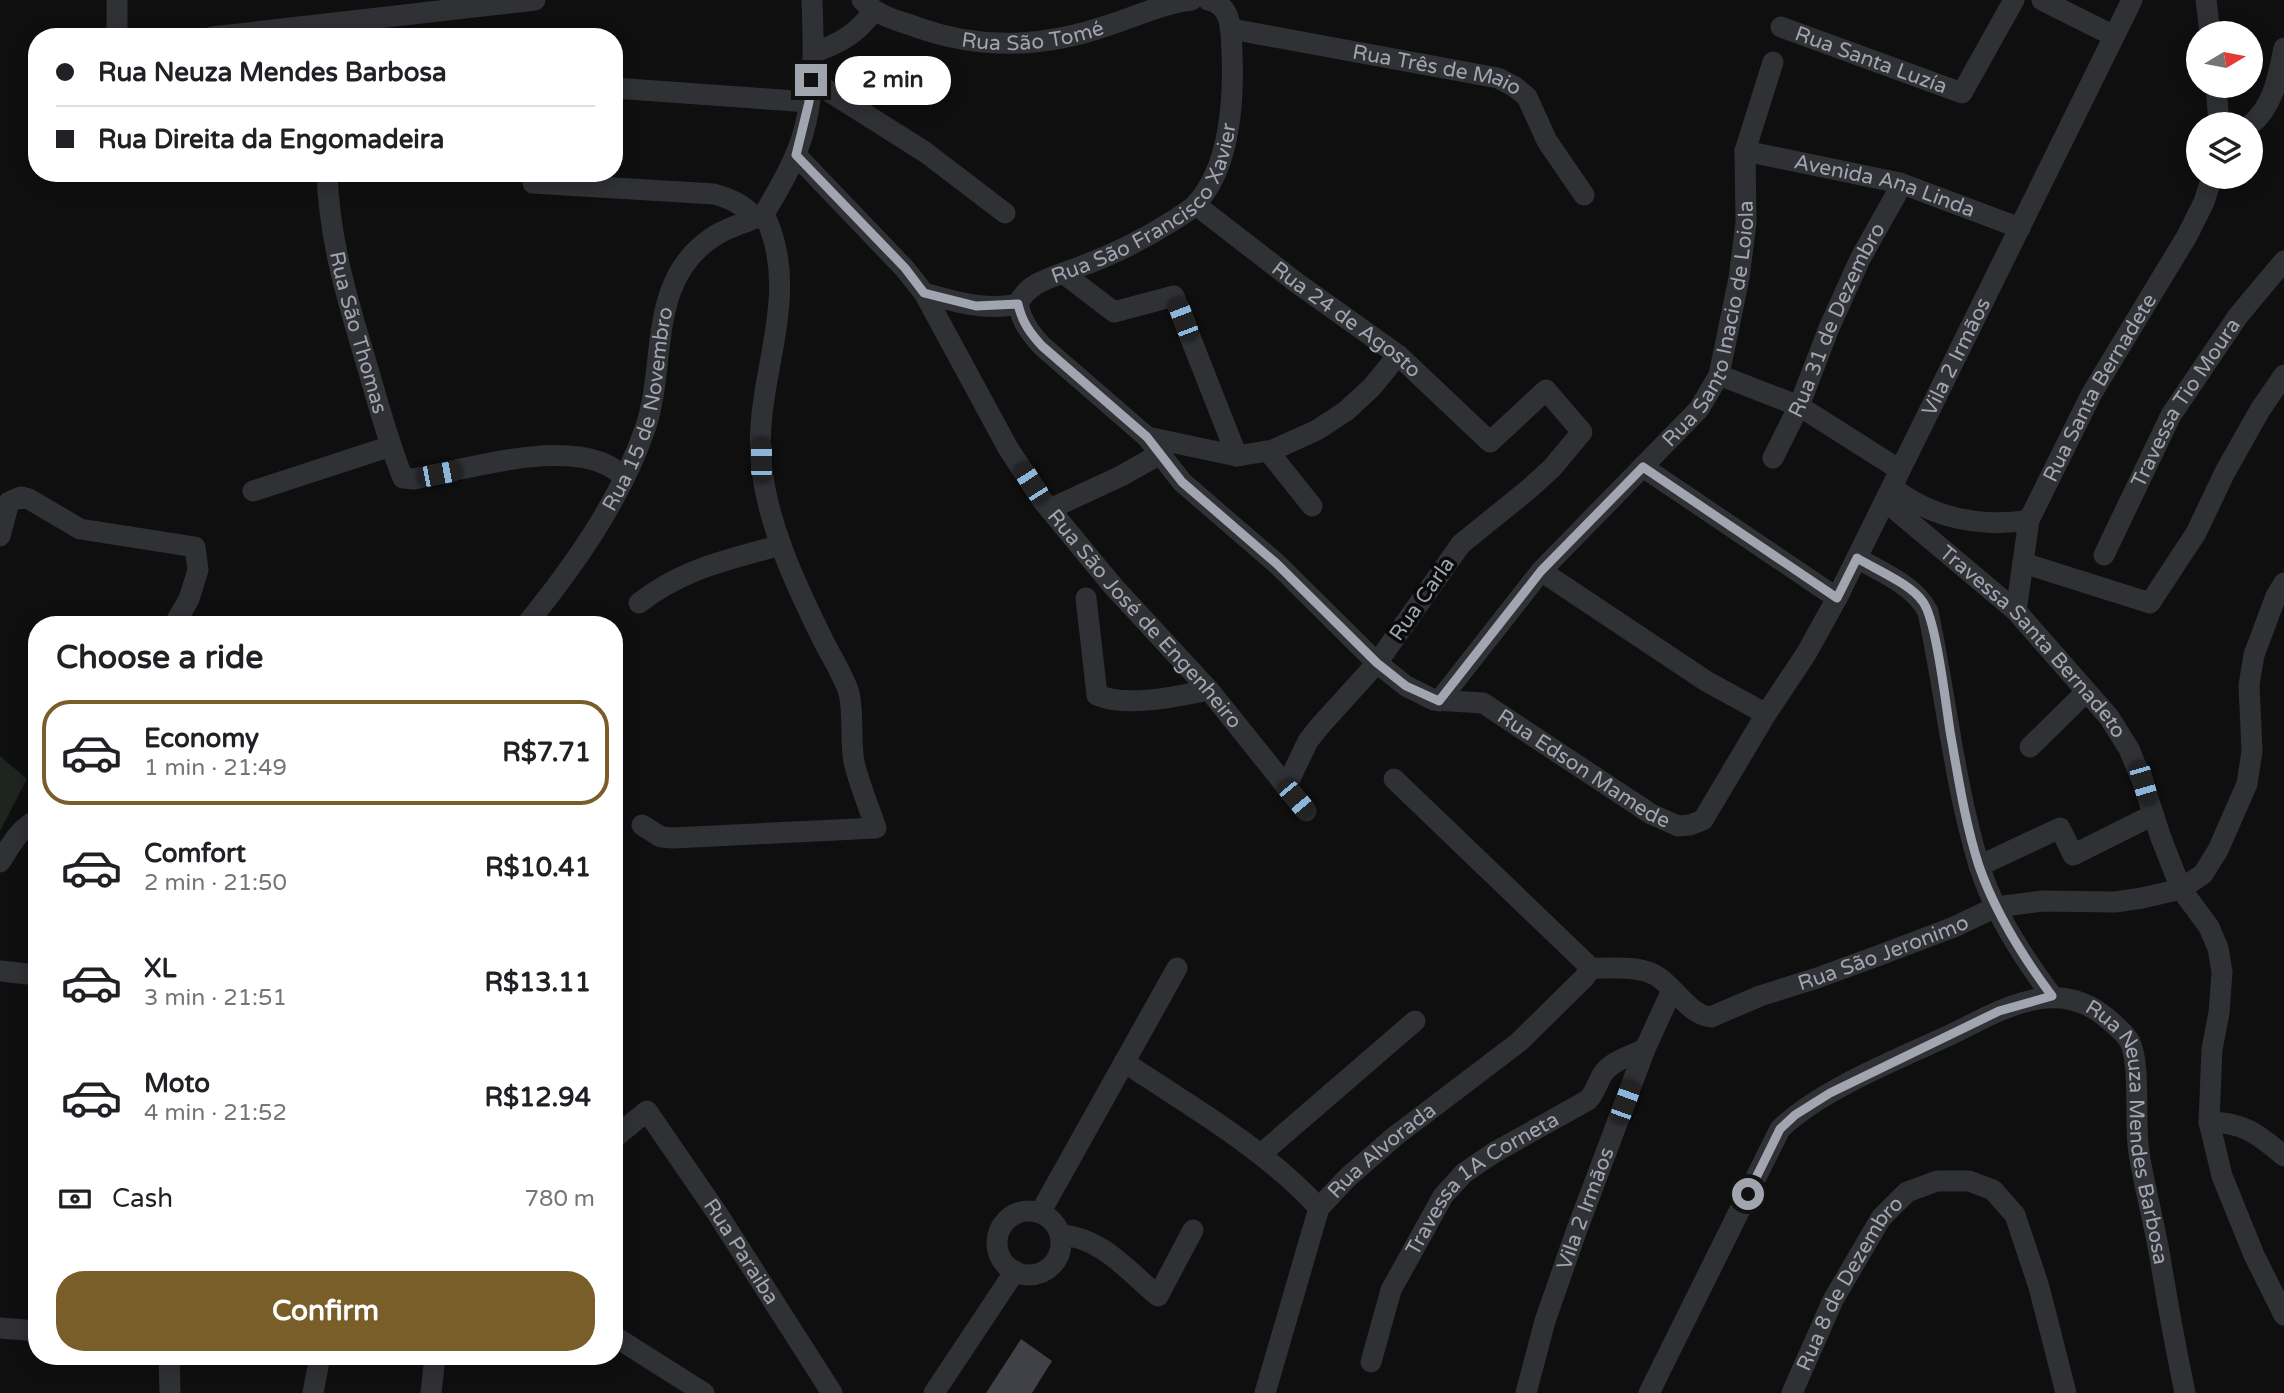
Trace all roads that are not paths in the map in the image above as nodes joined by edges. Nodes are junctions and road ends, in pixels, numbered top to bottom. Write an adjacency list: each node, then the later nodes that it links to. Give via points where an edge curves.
1 (117, 0): 15 (street)
2 (535, 0): 10 (street)
3 (812, 0): 20 (street)
4 (1192, 0): 12 (street, Rua São Tomé)
5 (2013, 0): 14 (street, Rua Santa Luzía, via 1962,93)
6 (2042, 0): 18 (street)
7 (2132, 0): 18 (street, Vila 2 Irmãos)
8 (2206, 0): 13 (street)
9 (1212, 1): 17 (street, Rua São Francisco Xavier, via 1227,11)
10 (465, 4): 16 (street)
11 (868, 6): 12 (street, Rua São Tomé, via 931,32 1009,45 1094,31); 20 (street, via 862,27 847,39)
12 (1151, 6)
13 (2209, 21)
14 (1781, 27)
15 (117, 28)
16 (343, 28)
17 (1231, 29): 32 (street, Rua Três de Maio, via 1498,78 1527,97 1547,141); 33 (street, Rua São Francisco Xavier, via 1233,104 1214,176)
18 (2114, 36): 36 (street, Vila 2 Irmãos)
19 (2284, 48): 25 (street, via 2275,87)
20 (814, 52): 22 (street)
21 (1773, 62): 26 (street, Rua Santo Inacio de Loiola)
22 (811, 80): 24 (street); 34 (street, via 925,152)
23 (623, 89): 24 (street)
24 (809, 102): 27 (street)
25 (2262, 112)
26 (1745, 151): 30 (street, Avenida Ana Linda); 42 (street, Rua Santo Inacio de Loiola, via 1746,223)
27 (796, 155): 35 (street); 39 (street, Rua São José de Engenheiro)
28 (328, 182): 47 (street, Rua São Thomas, via 332,234)
29 (533, 183): 35 (street, via 714,194)
30 (1900, 183): 36 (street, Avenida Ana Linda); 44 (street, Rua 31 de Dezembro, via 1860,259)
31 (2208, 189): 58 (street, Rua Santa Bernadete, via 2187,236 2092,393)
32 (1584, 195)
33 (1196, 205): 38 (street, Rua São Francisco Xavier, via 1148,237); 41 (street, Rua 24 de Agosto)
34 (1004, 213)
35 (760, 216): 53 (street, Rua 15 de Novembro, via 714,236 697,250 669,291 646,426); 60 (street, via 774,234 779,253 780,296 761,460)
36 (2020, 228): 54 (street, Vila 2 Irmãos)
37 (2284, 261): 61 (street, Travessa Tio Moura, via 2238,316 2171,415)
38 (1063, 273): 40 (street, Rua São Francisco Xavier, via 1030,288); 50 (street, via 1114,312 1174,296)
39 (924, 293): 40 (street, via 976,306); 57 (street, Rua São José de Engenheiro, via 1008,448)
40 (1018, 304): 46 (street, Rua Edson Mamede, via 1028,331 1042,346)
41 (1398, 355): 45 (street, Rua 24 de Agosto, via 1490,442 1546,390); 48 (street, via 1346,411 1317,430)
42 (1719, 375): 44 (street); 52 (street, Rua Santo Inacio de Loiola, via 1699,408)
43 (2284, 375): 63 (street, via 2225,472 2196,533 2150,603)
44 (1799, 406): 51 (street, Rua 31 de Dezembro); 54 (street)
45 (1582, 432): 72 (street, Rua Carla, via 1537,482 1461,544)
46 (1147, 437): 49 (street, Rua Edson Mamede); 50 (street)
47 (391, 446): 53 (street, Rua São Thomas, via 403,478 565,455 589,458); 55 (street)
48 (1268, 451): 50 (street); 56 (street)
49 (1160, 454): 57 (street); 72 (street, Rua Edson Mamede, via 1182,482 1277,564)
50 (1237, 456)
51 (1773, 458)
52 (1643, 467): 64 (street, Rua Santo Inacio de Loiola); 67 (street)
53 (625, 476): 71 (street, Rua 15 de Novembro, via 586,545)
54 (1892, 486): 58 (street, via 1911,502 1970,521 2004,524); 62 (street, Vila 2 Irmãos); 69 (street, Travessa Santa Bernadeto)
55 (253, 491)
56 (1312, 506)
57 (1050, 509): 73 (street, Rua São José de Engenheiro)
58 (2029, 520): 63 (street, Rua Santa Bernadete)
59 (0, 536): 70 (street, via 9,502 21,497 80,529 195,547 198,570)
60 (781, 545): 68 (street, via 683,575); 83 (street, via 849,691 854,762 876,828 673,838 661,837)
61 (2104, 555)
62 (1857, 558): 67 (street, Vila 2 Irmãos); 86 (street, via 1912,591 1928,612)
63 (2023, 563): 69 (street, Rua Santa Bernadete)
64 (1541, 571): 75 (street, Rua Santo Inacio de Loiola); 76 (street, via 1706,681)
65 (2284, 583): 87 (street, via 2254,655 2247,784 2218,850 2203,874)
66 (1086, 598): 73 (street, via 1097,695 1128,701)
67 (1837, 598): 76 (street, Vila 2 Irmãos)
68 (639, 603)
69 (2015, 611): 74 (street, Travessa Santa Bernadeto)
70 (179, 616)
71 (533, 616)
72 (1377, 663): 75 (street, Rua Edson Mamede, via 1406,686); 79 (street, Rua Carla, via 1308,741)
73 (1209, 690): 79 (street, Rua São José de Engenheiro)
74 (2086, 692): 77 (street); 81 (street, Travessa Santa Bernadeto, via 2129,749)
75 (1439, 701): 84 (street, Rua Edson Mamede, via 1483,703 1611,790)
76 (1768, 710): 84 (street, Vila 2 Irmãos, via 1703,820)
77 (2030, 747)
78 (1394, 779): 90 (street)
79 (1286, 787): 80 (street, Rua São José de Engenheiro)
80 (1307, 811)
81 (2153, 815): 86 (street, via 2073,855 2060,828); 87 (street, Travessa Santa Bernadeto)
82 (28, 825): 85 (street)
83 (642, 825)
84 (1678, 826)
85 (0, 862)
86 (1979, 866): 88 (street)
87 (2182, 889): 88 (street, Rua São Jeronimo, via 2115,902 2042,901); 98 (street, Travessa Santa Bernadeto, via 2208,927 2222,972 2212,1049)
88 (1996, 907): 93 (street, Rua São Jeronimo, via 1711,1017); 94 (street)
89 (1177, 968): 97 (street)
90 (1591, 968): 93 (street, via 1643,970); 102 (street, Rua Alvorada, via 1519,1042 1394,1137)
91 (0, 971): 92 (street)
92 (28, 974)
93 (1672, 990): 96 (street, Vila 2 Irmãos)
94 (2052, 996): 123 (street, Rua Neuza Mendes Barbosa, via 1999,1011 1842,1087 1780,1129); 126 (street, Rua Neuza Mendes Barbosa, via 2100,1012 2130,1042 2138,1150)
95 (1415, 1021): 100 (street)
96 (1645, 1049): 111 (street, Travessa 1A Corneta, via 1611,1065 1588,1100 1495,1152 1464,1173 1443,1196 1391,1290); 115 (street, Vila 2 Irmãos, via 1545,1321)
97 (1124, 1062): 100 (street); 103 (street)
98 (2210, 1122): 101 (street, via 2246,1127); 107 (street, Travessa Santa Bernadeto, via 2221,1176)
99 (623, 1131): 120 (street, Rua Paraiba, via 647,1111)
100 (1261, 1154): 102 (street)
101 (2284, 1156)
102 (1319, 1208): 122 (street, Rua Alvorada)
103 (1041, 1213): 105 (street); 106 (street, via 1014,1214 998,1234 998,1252)
104 (1193, 1230): 105 (street, via 1158,1296 1095,1243)
105 (1060, 1235): 106 (street, via 1053,1264 1035,1274)
106 (1015, 1271): 121 (street)
107 (2284, 1315)
108 (0, 1328): 109 (street)
109 (28, 1330)
110 (623, 1342): 119 (street)
111 (1371, 1362)
112 (169, 1365): 116 (street)
113 (318, 1365): 117 (street)
114 (434, 1365): 118 (street)
115 (1526, 1392)
116 (170, 1393)
117 (313, 1393)
118 (431, 1393)
119 (704, 1393)
120 (832, 1393)
121 (934, 1393)
122 (1265, 1393)
123 (1649, 1393)
124 (1792, 1393): 125 (street, Rua 8 de Dezembro, via 1833,1300 1881,1218 1907,1192 1937,1181 1969,1181 1993,1190 2015,1216)
125 (2066, 1393)
126 (2185, 1393)

